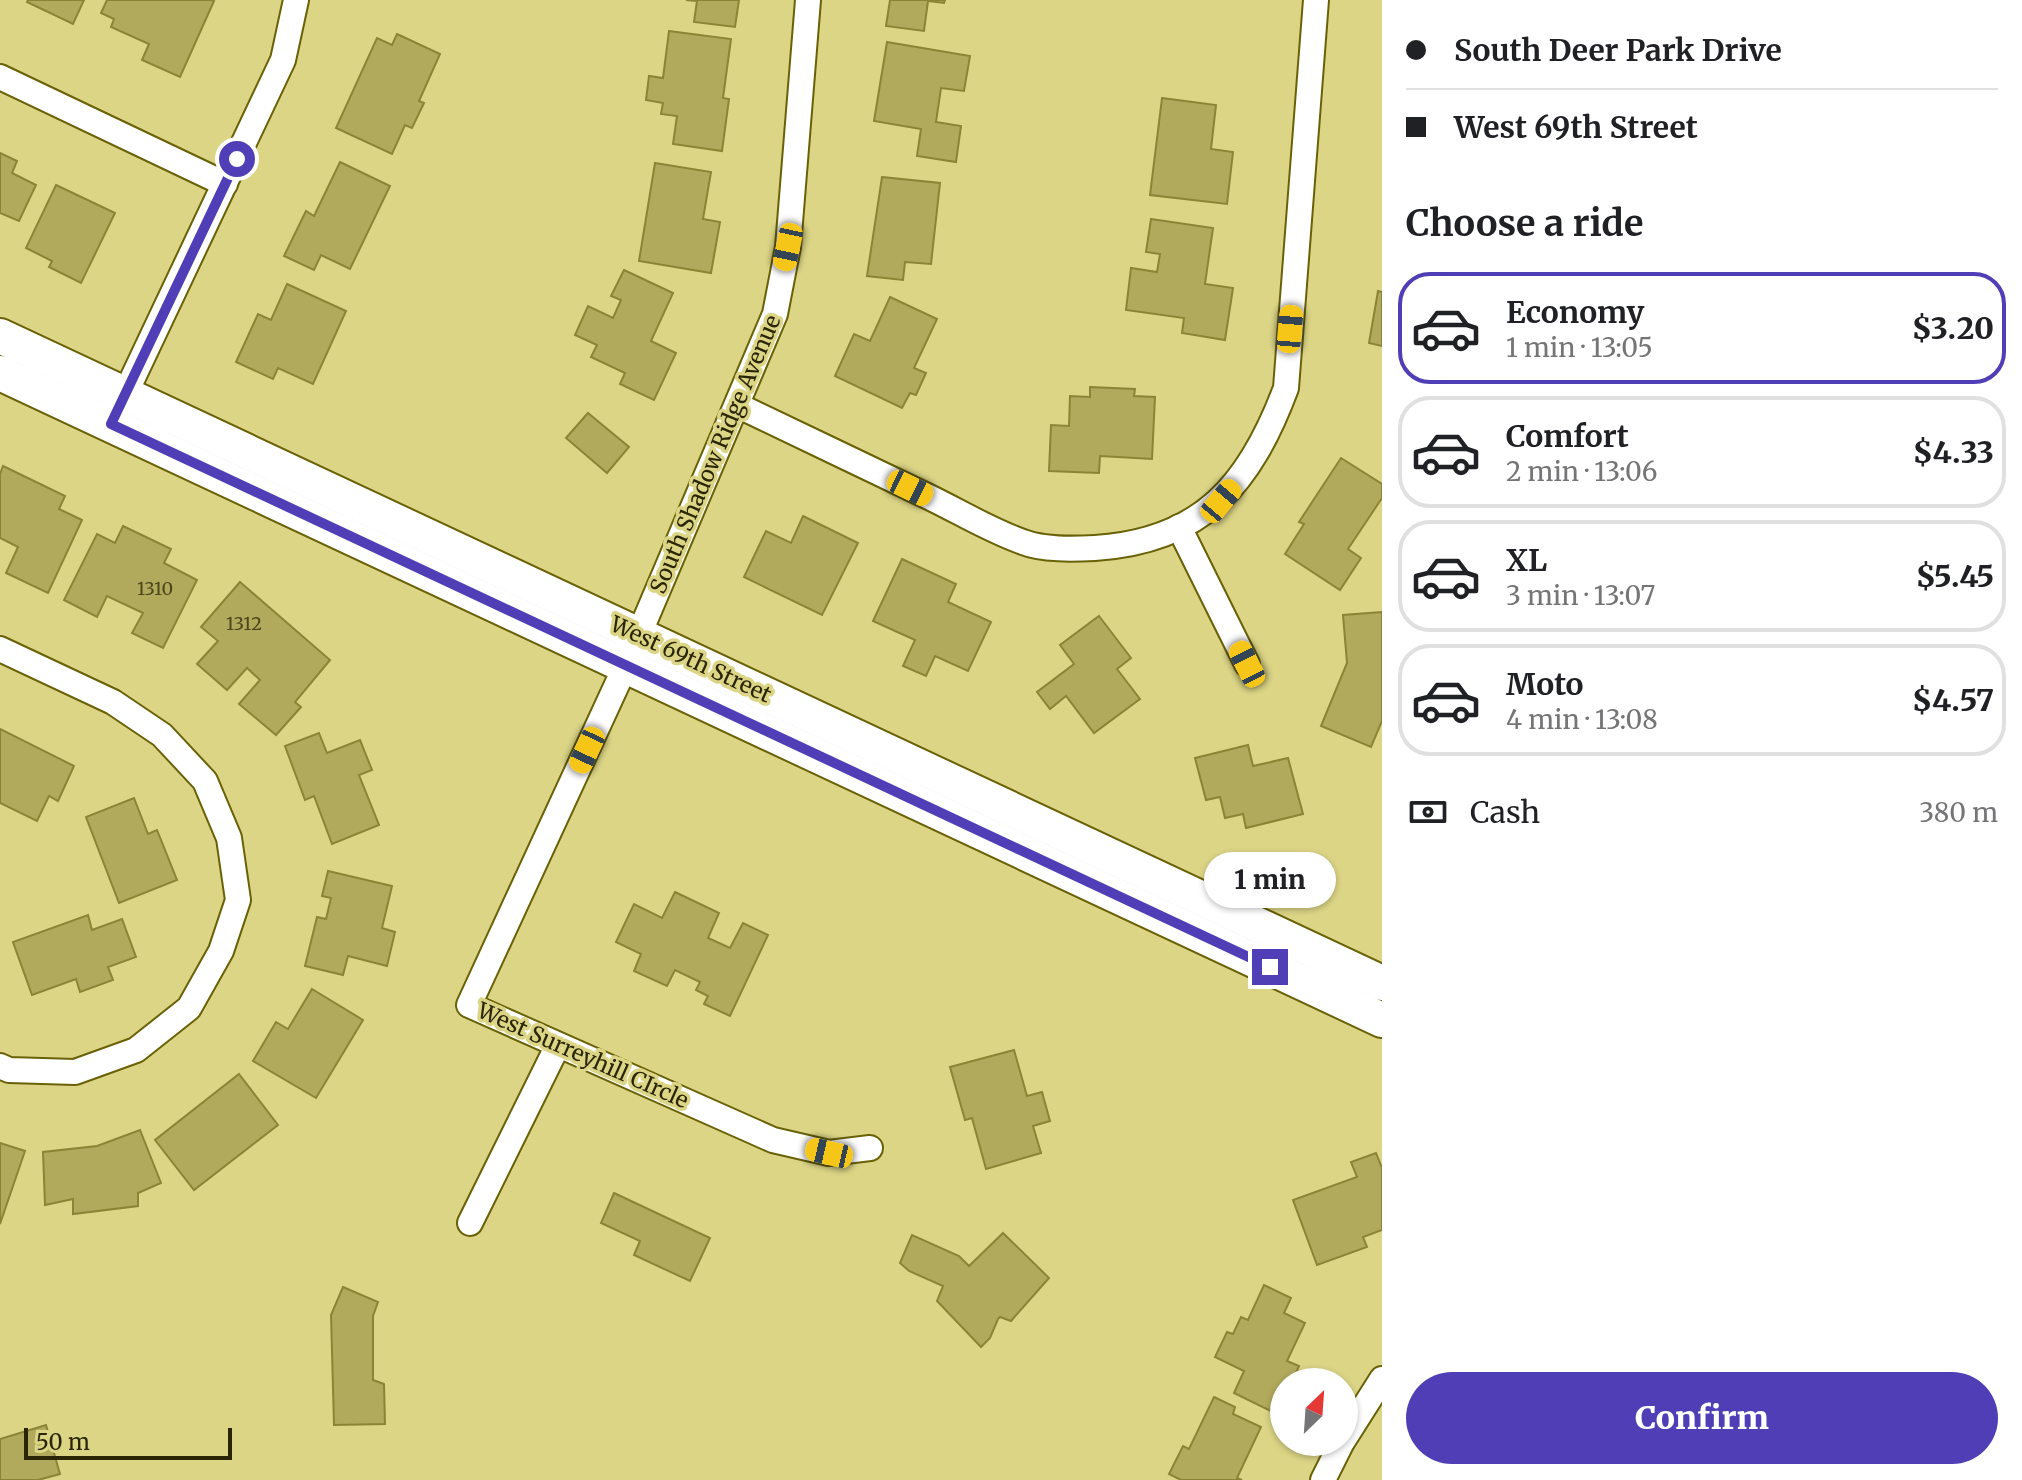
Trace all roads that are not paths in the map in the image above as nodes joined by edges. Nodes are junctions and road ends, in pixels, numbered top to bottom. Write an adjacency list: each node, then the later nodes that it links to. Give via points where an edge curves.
1 (296, 0): 5 (street, via 283,60)
2 (808, 0): 8 (street, South Shadow Ridge Avenue, via 788,247 775,314)
3 (1316, 0): 10 (street, via 1286,388 1249,468 1221,501)
4 (0, 77): 5 (street)
5 (225, 184): 9 (street)
6 (0, 336): 9 (main road, West 69th Street)
7 (0, 373): 9 (main road, West 69th Street)
8 (737, 405): 10 (street, via 1025,543 1078,549 1130,545); 12 (street, South Shadow Ridge Avenue)
9 (118, 409): 12 (main road, West 69th Street)
10 (1179, 527): 13 (street)
11 (0, 649): 17 (street, via 113,702 162,735 205,781 229,838 238,900 221,951 189,1008 136,1050 75,1072)
12 (632, 650): 14 (main road, West 69th Street); 15 (main road, West 69th Street); 16 (street, West Surreyhill CIrcle, via 469,1005)
13 (1247, 664)
14 (1382, 983)
15 (1382, 1020)
16 (558, 1045): 18 (street, West Surreyhill CIrcle, via 773,1140 829,1153); 19 (street)
17 (0, 1066)
18 (870, 1148)
19 (470, 1223)
20 (1382, 1379): 21 (street)
21 (1358, 1417)
22 (1335, 1456): 23 (street)
23 (1323, 1480)

